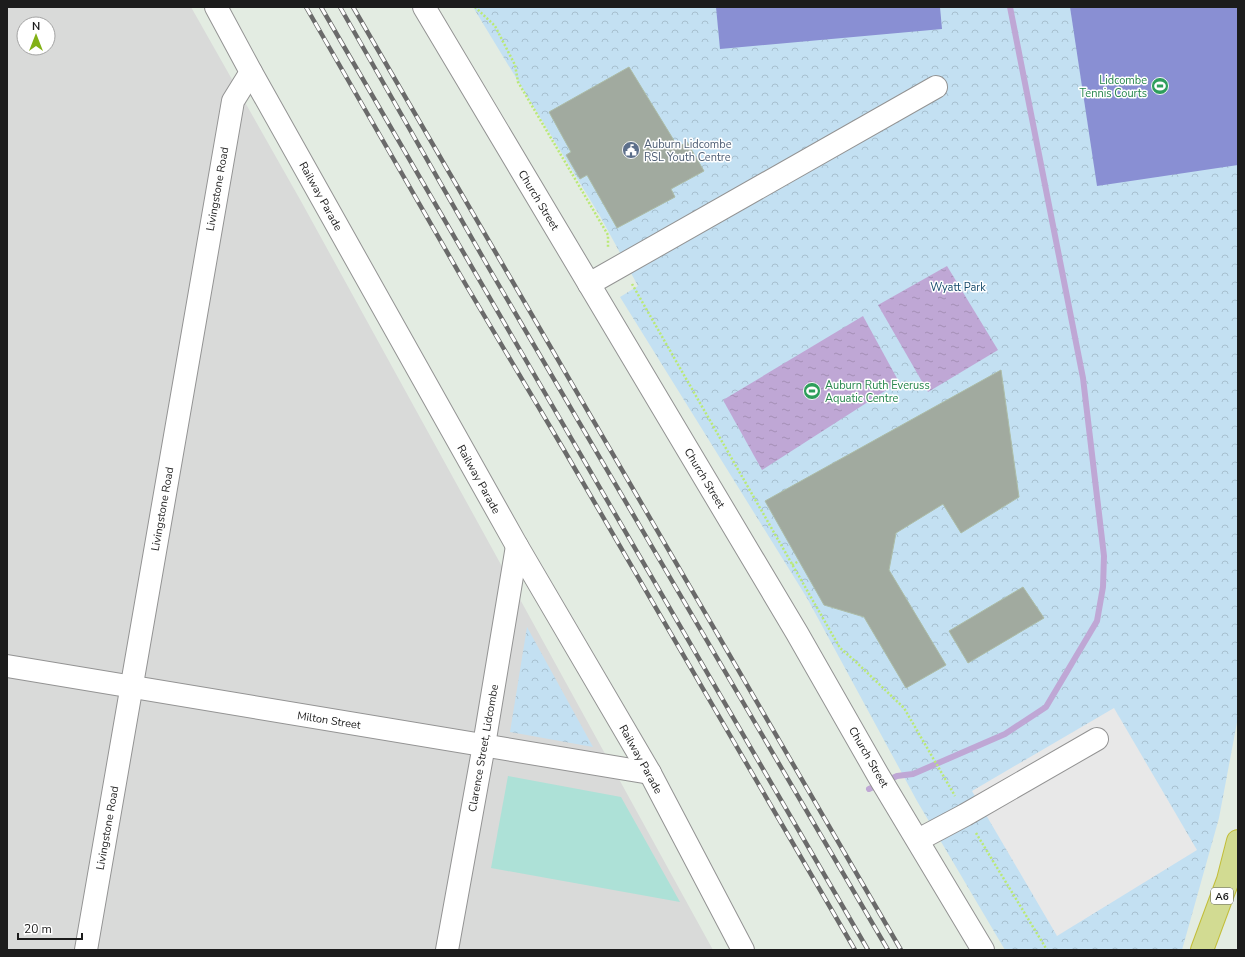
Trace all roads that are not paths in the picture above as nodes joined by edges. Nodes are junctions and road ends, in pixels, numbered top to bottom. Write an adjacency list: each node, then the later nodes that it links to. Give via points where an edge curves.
1 (216, 7): 3 (street, Railway Parade)
2 (424, 7): 5 (street, Church Street)
3 (251, 72): 6 (street, Railway Parade); 8 (street, Livingstone Road, via 233,101)
4 (936, 88): 5 (street)
5 (589, 284): 12 (street, Church Street)
6 (517, 546): 10 (street, Clarence Street, Lidcombe); 11 (street, Railway Parade)
7 (7, 666): 8 (street, Milton Street)
8 (132, 687): 10 (street, Milton Street); 14 (street, Livingstone Road)
9 (1096, 739): 12 (street, via 965,816)
10 (484, 746): 11 (street, Milton Street); 15 (street, Clarence Street, Lidcombe)
11 (650, 773): 16 (street, Railway Parade)
12 (918, 840): 17 (street, Church Street)
13 (1238, 841): 18 (highway, A6, via 1228,880)
14 (86, 950)
15 (447, 950)
16 (743, 950)
17 (983, 950)
18 (1202, 950)

